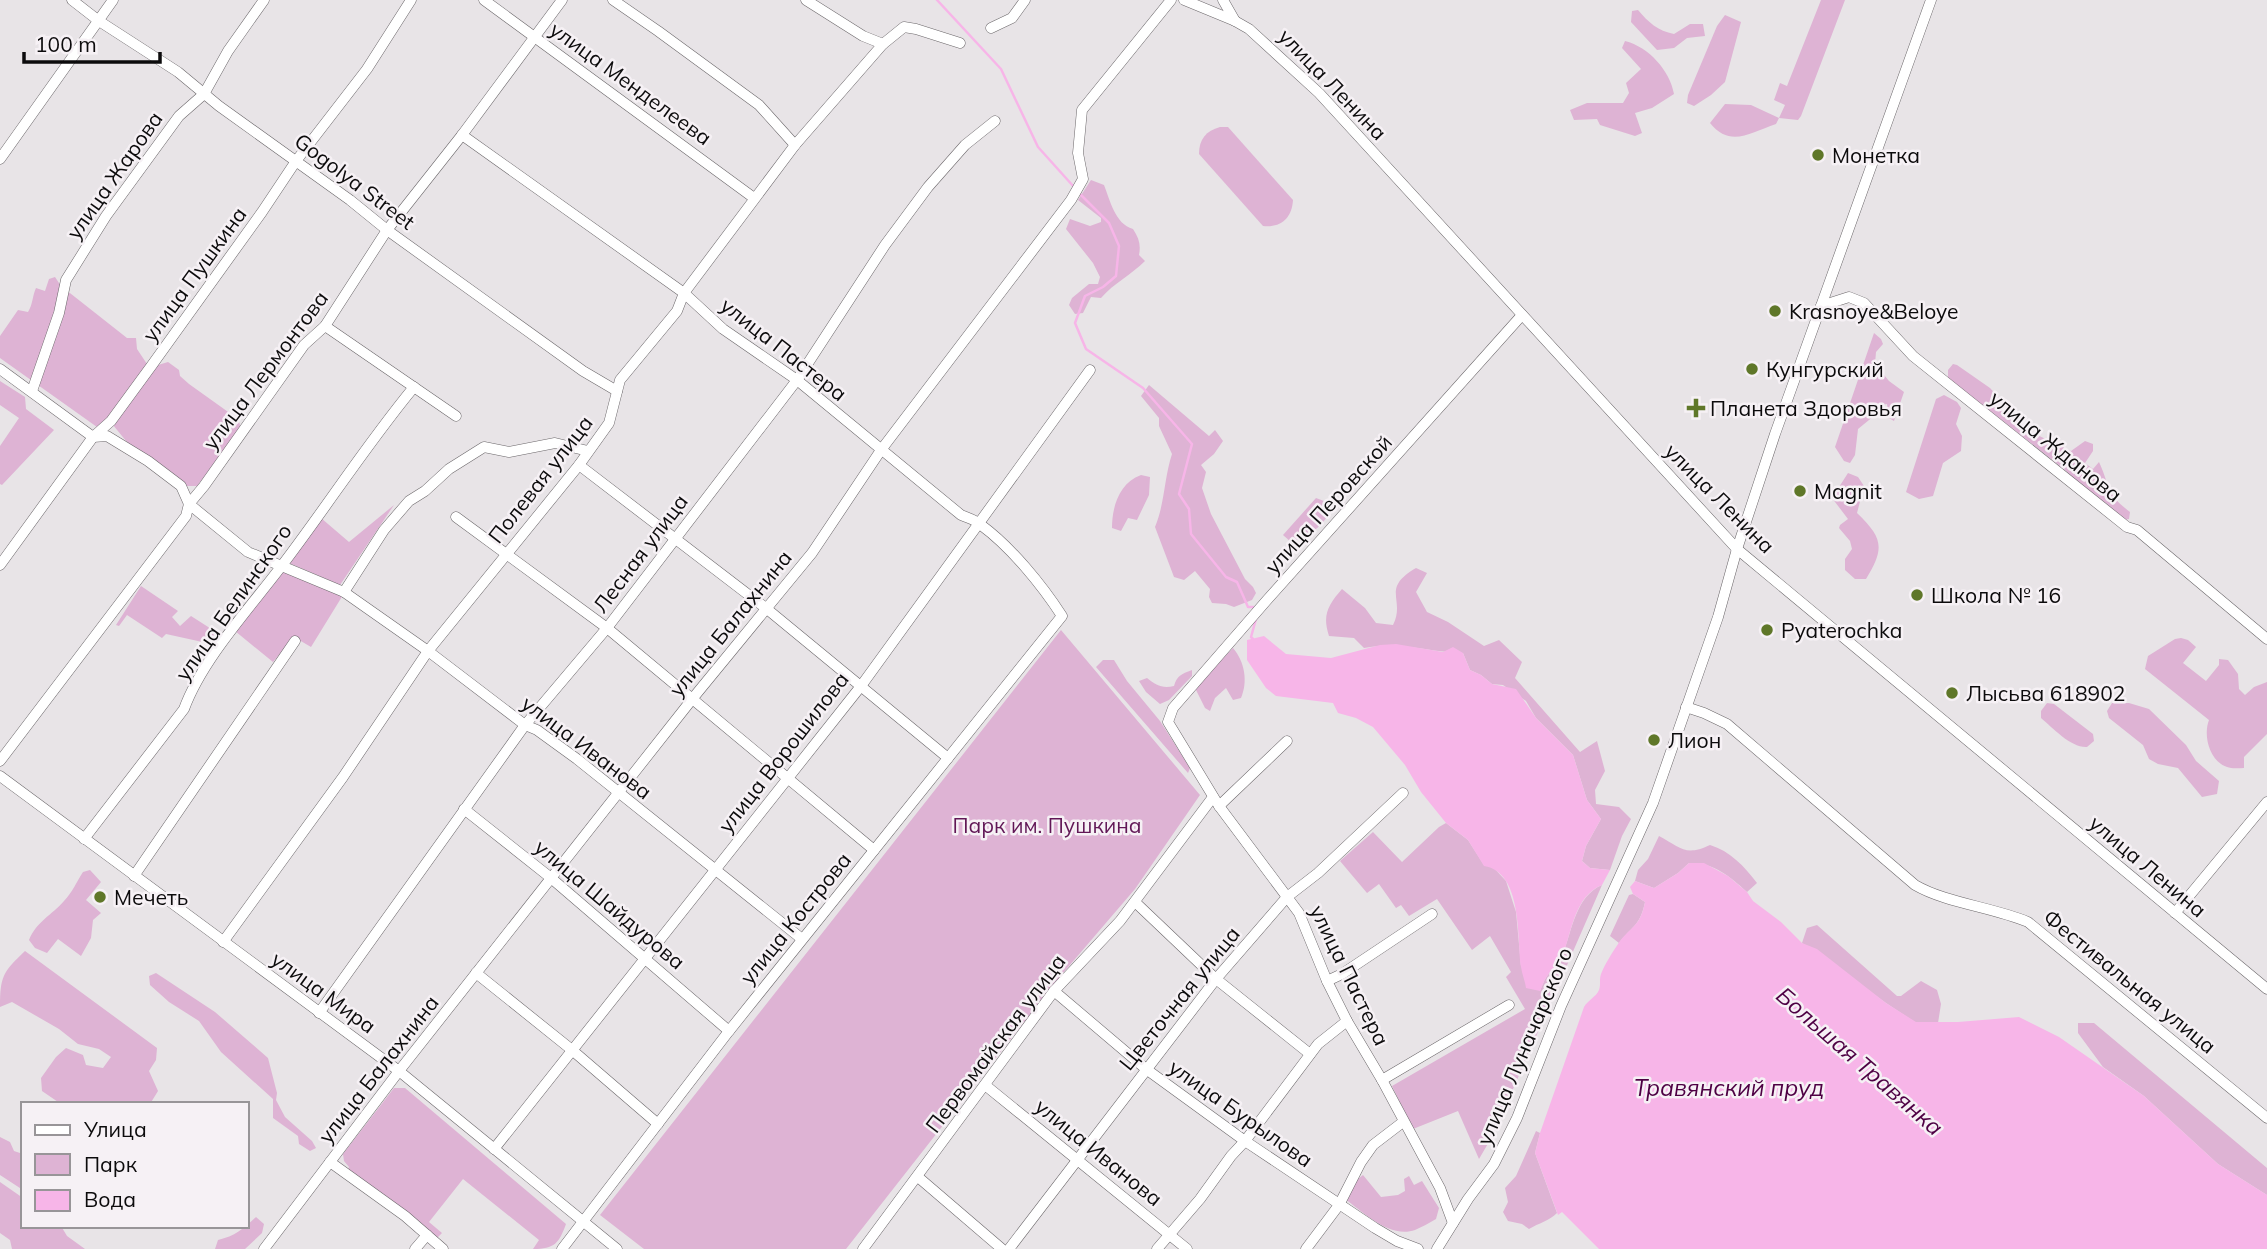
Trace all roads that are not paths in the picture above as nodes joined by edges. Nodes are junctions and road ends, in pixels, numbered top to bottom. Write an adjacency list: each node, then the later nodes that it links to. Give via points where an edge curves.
1 (72, 0): 14 (street, Gogolya Street)
2 (113, 0): 14 (street)
3 (264, 0): 20 (street, улица Жарова)
4 (411, 0): 25 (street, улица Пушкина, via 367,69)
5 (484, 0): 17 (street, улица Менделеева)
6 (562, 0): 17 (street, улица Лермонтова)
7 (612, 0): 23 (street, via 759,104)
8 (806, 0): 19 (street)
9 (1025, 0): 16 (street, via 1012,18)
10 (1171, 0): 40 (street, улица Балахнина, via 1082,110 1079,153 1083,179 1071,200)
11 (1184, 0): 15 (street, улица Ленина)
12 (1223, 0): 15 (street)
13 (1931, 0): 29 (street, улица Луначарского)
14 (99, 21): 20 (street, Gogolya Street); 24 (street)
15 (1235, 21): 30 (street, улица Ленина, via 1264,41 1319,93)
16 (991, 28)
17 (535, 36): 22 (street, улица Лермонтова); 26 (street, улица Менделеева)
18 (960, 43): 19 (street, Полевая улица, via 904,27)
19 (883, 44): 23 (street, Полевая улица)
20 (204, 94): 25 (street, Gogolya Street); 36 (street, улица Жарова, via 179,116 66,280)
21 (995, 121): 34 (street, Лесная улица, via 965,145 928,187)
22 (462, 135): 27 (street, улица Лермонтова); 28 (street, улица Пастера)
23 (795, 145): 26 (street, Полевая улица)
24 (0, 159)
25 (296, 161): 27 (street, Gogolya Street); 39 (street, улица Пушкина, via 111,421)
26 (754, 198): 28 (street, Полевая улица)
27 (387, 230): 31 (street, улица Лермонтова); 37 (street, Gogolya Street)
28 (684, 293): 34 (street, улица Пастера, via 723,329); 37 (street, Полевая улица, via 677,311 620,380)
29 (1821, 306): 47 (street, улица Луначарского); 55 (street, улица Жданова, via 1849,298 1864,303 1913,356 2127,527 2137,530)
30 (1522, 315): 47 (street, улица Ленина); 61 (street, улица Перовской, via 1173,708)
31 (325, 326): 35 (street); 43 (street, улица Лермонтова, via 304,345)
32 (0, 369): 36 (street)
33 (1090, 370): 45 (street, улица Ворошилова)
34 (797, 380): 40 (street, улица Пастера); 46 (street, Лесная улица)
35 (414, 387): 38 (street); 50 (street, улица Белинского)
36 (32, 391): 39 (street)
37 (617, 391): 41 (street, Полевая улица, via 609,423)
38 (456, 416)
39 (93, 438): 43 (street, улица Иванова, via 107,436 148,461 181,486); 49 (street, улица Пушкина)
40 (881, 450): 45 (street, улица Пастера, via 961,515); 52 (street, улица Балахнина, via 812,553)
41 (588, 452): 42 (street, Полевая улица); 51 (street, via 555,443 509,452 484,447 409,501)
42 (579, 465): 46 (street); 48 (street, Полевая улица)
43 (189, 504): 50 (street, улица Иванова, via 248,552); 65 (street, улица Лермонтова, via 186,516)
44 (456, 517): 48 (street)
45 (980, 523): 53 (street, улица Пастера, via 1014,556); 58 (street, улица Ворошилова)
46 (676, 538): 52 (street); 54 (street, Лесная улица)
47 (1737, 549): 60 (street, улица Луначарского); 80 (street, улица Ленина)
48 (506, 554): 54 (street); 57 (street, Полевая улица)
49 (0, 565)
50 (281, 567): 51 (street, улица Иванова); 73 (street, улица Белинского, via 229,634 190,692 184,709)
51 (344, 592): 57 (street, улица Иванова)
52 (767, 609): 58 (street); 59 (street, улица Балахнина)
53 (1062, 616): 64 (street, улица Кострова)
54 (607, 628): 59 (street); 62 (street, Лесная улица)
55 (2267, 639)
56 (295, 641): 76 (street)
57 (428, 651): 62 (street, улица Иванова); 83 (street, Полевая улица)
58 (861, 686): 64 (street); 67 (street, улица Ворошилова)
59 (693, 698): 67 (street); 68 (street, улица Балахнина)
60 (1686, 707): 100 (street, Фестивальная улица, via 1727,724 1930,894 2008,914 2036,928); 110 (street, улица Луначарского, via 1653,803 1561,1006 1517,1118 1494,1164)
61 (1168, 722): 70 (street, улица Пастера)
62 (524, 724): 68 (street, улица Иванова); 72 (street, Лесная улица)
63 (1287, 741): 70 (street, Первомайская улица)
64 (948, 758): 74 (street, улица Кострова)
65 (0, 761)
66 (0, 776): 73 (street, улица Мира)
67 (786, 779): 74 (street); 75 (street, улица Ворошилова)
68 (619, 792): 75 (street, улица Иванова); 77 (street, улица Балахнина)
69 (1403, 793): 78 (street, Цветочная улица)
70 (1216, 802): 78 (street, улица Пастера); 79 (street, Первомайская улица)
71 (2267, 802): 80 (street)
72 (464, 809): 77 (street, улица Шайдурова); 91 (street, Лесная улица)
73 (84, 839): 76 (street, улица Мира)
74 (874, 850): 82 (street, улица Кострова)
75 (715, 870): 82 (street, улица Иванова); 84 (street, улица Ворошилова)
76 (134, 876): 83 (street, улица Мира)
77 (551, 878): 84 (street, улица Шайдурова); 85 (street, улица Балахнина)
78 (1287, 897): 86 (street, Цветочная улица); 87 (street, улица Пастера, via 1299,913)
79 (1135, 902): 86 (street); 89 (street, Первомайская улица)
80 (2175, 913): 88 (street, улица Ленина)
81 (1432, 914): 87 (street)
82 (802, 939): 93 (street, улица Кострова)
83 (223, 943): 91 (street, улица Мира)
84 (644, 959): 93 (street, улица Шайдурова); 94 (street, улица Ворошилова)
85 (476, 974): 94 (street); 97 (street, улица Балахнина)
86 (1216, 979): 95 (street); 96 (street, Цветочная улица)
87 (1327, 981): 92 (street, улица Пастера)
88 (2267, 989)
89 (1054, 991): 96 (street, улица Бурылова); 99 (street, Первомайская улица)
90 (1509, 1005): 98 (street)
91 (319, 1013): 97 (street, улица Мира)
92 (1347, 1021): 95 (street); 98 (street, улица Пастера)
93 (729, 1031): 102 (street, улица Кострова)
94 (572, 1050): 102 (street); 104 (street, улица Ворошилова)
95 (1310, 1054): 103 (street)
96 (1146, 1069): 103 (street, улица Бурылова); 106 (street, Цветочная улица)
97 (399, 1071): 104 (street, улица Мира); 105 (street, улица Балахнина)
98 (1382, 1080): 101 (street, улица Пастера)
99 (985, 1085): 106 (street, улица Иванова); 107 (street, Первомайская улица)
100 (2267, 1118)
101 (1403, 1122): 108 (street, via 1373,1145); 110 (street, улица Пастера, via 1440,1188)
102 (658, 1124): 109 (street, улица Кострова)
103 (1245, 1141): 108 (street, улица Бурылова); 111 (street)
104 (494, 1149): 109 (street, улица Мира)
105 (330, 1161): 112 (street); 113 (street, улица Балахнина)
106 (1079, 1161): 111 (street, улица Иванова); 120 (street, Цветочная улица)
107 (918, 1177): 118 (street, Первомайская улица); 119 (street)
108 (1339, 1205): 123 (street); 124 (street, улица Бурылова)
109 (583, 1222): 116 (street, улица Кострова); 117 (street, улица Мира)
110 (1453, 1223): 125 (street, улица Луначарского)
111 (1170, 1234): 121 (street); 122 (street, улица Иванова)
112 (427, 1235): 114 (street); 115 (street)
113 (264, 1249)
114 (415, 1249)
115 (443, 1249)
116 (562, 1249)
117 (617, 1249)
118 (863, 1249)
119 (1002, 1249)
120 (1009, 1249)
121 (1157, 1249)
122 (1187, 1249)
123 (1306, 1249)
124 (1418, 1249)
125 (1437, 1249)

